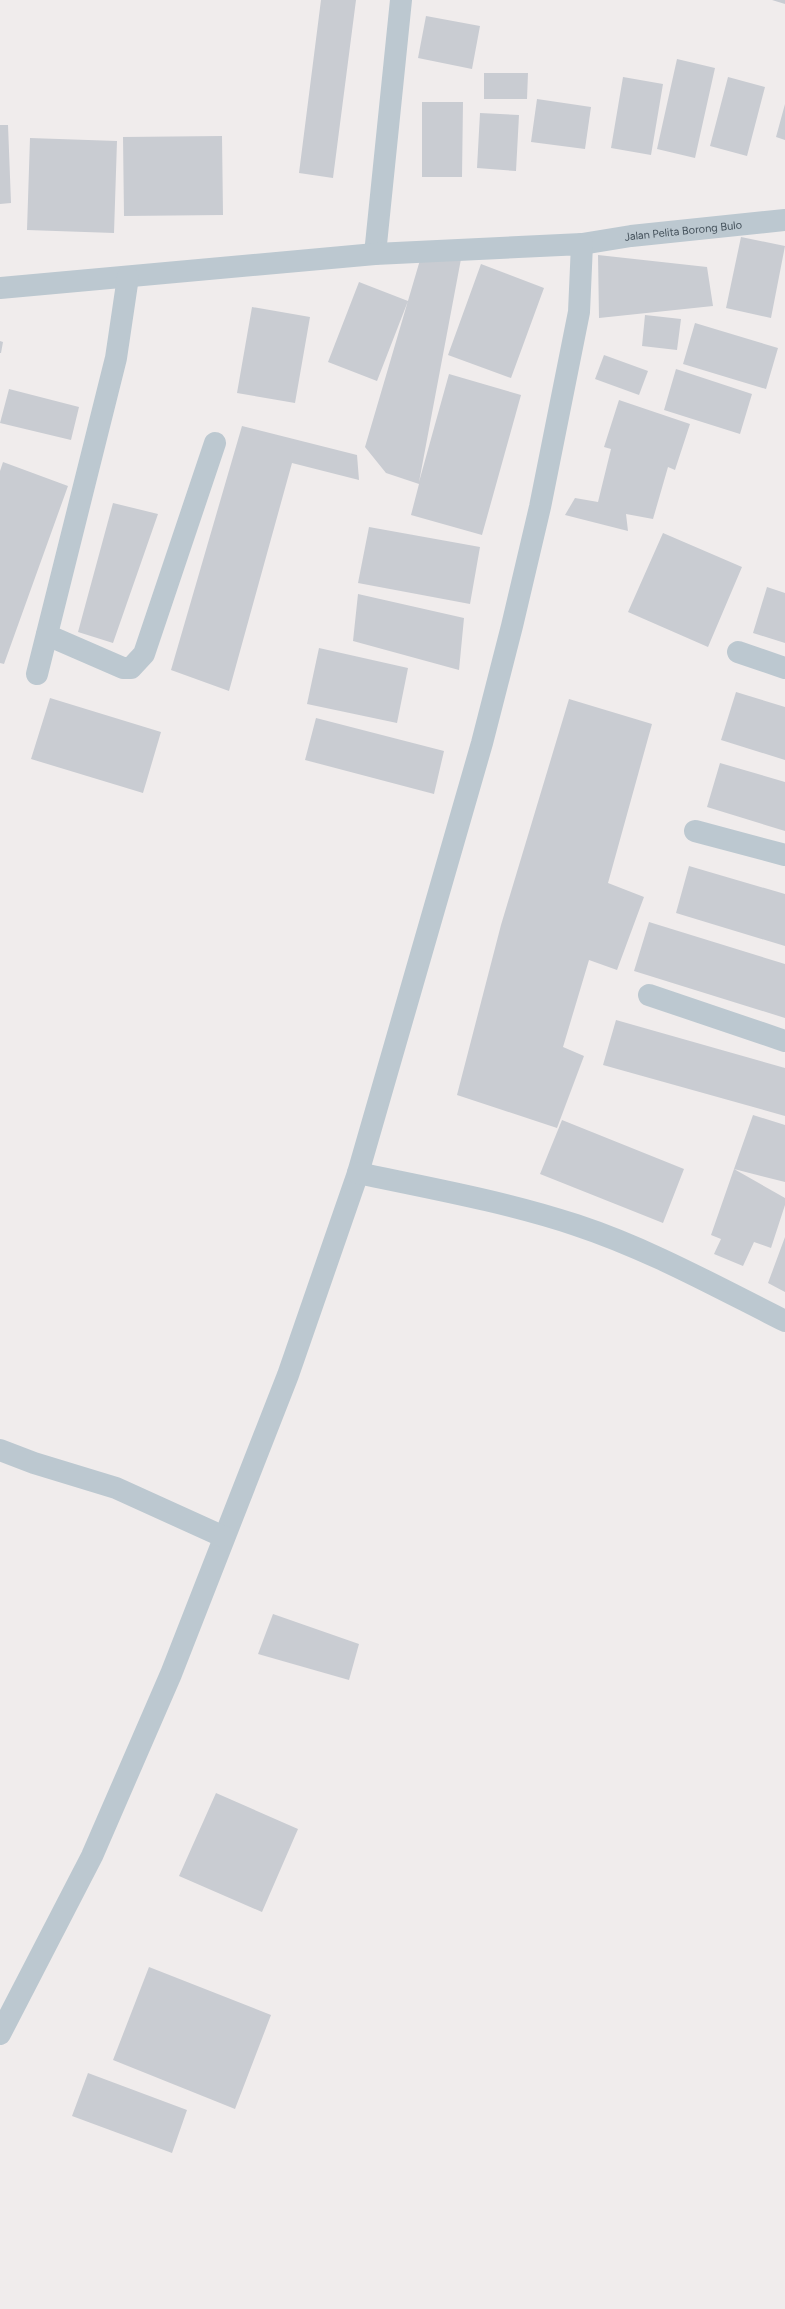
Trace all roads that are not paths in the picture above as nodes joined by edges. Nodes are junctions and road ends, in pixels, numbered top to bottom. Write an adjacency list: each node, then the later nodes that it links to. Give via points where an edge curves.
1 (401, 0): 4 (street)
2 (785, 220): 3 (street, Jalan Pelita Borong Bulo, via 630,236)
3 (582, 244): 4 (street, Jalan Pelita Borong Bulo); 16 (street, via 579,312 540,507 514,619 480,751)
4 (375, 254): 5 (street, Jalan Pelita Borong Bulo)
5 (128, 277): 6 (street, Jalan Pelita Borong Bulo); 8 (street, via 116,358)
6 (0, 288)
7 (215, 443): 8 (street, via 144,654 136,664 131,668 123,668)
8 (48, 635): 11 (street)
9 (738, 652): 10 (street)
10 (785, 668)
11 (37, 674)
12 (695, 831): 13 (street)
13 (785, 855)
14 (649, 995): 15 (street)
15 (785, 1041)
16 (358, 1173): 17 (street, via 575,1224 632,1246); 19 (street, via 288,1374)
17 (785, 1321)
18 (0, 1450): 19 (street, via 116,1488)
19 (224, 1537): 20 (street, via 171,1674 92,1856)
20 (0, 2034)

